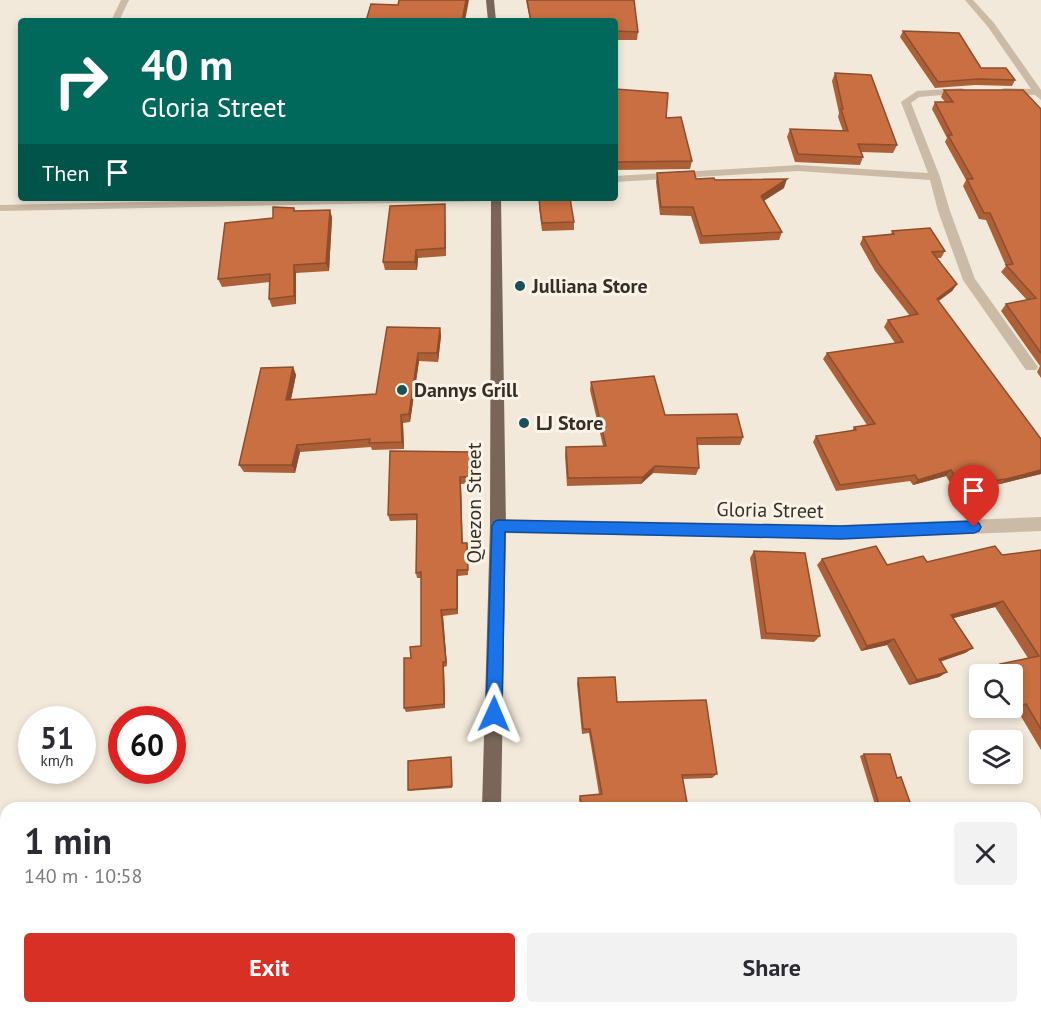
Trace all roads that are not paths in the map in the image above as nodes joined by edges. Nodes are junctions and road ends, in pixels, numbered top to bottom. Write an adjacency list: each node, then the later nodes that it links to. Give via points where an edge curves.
1 (125, 0): 4 (street)
2 (490, 0): 5 (main road)
3 (969, 0): 8 (street, via 992,25)
4 (116, 18)
5 (492, 18)
6 (975, 90): 9 (street, via 917,94 906,102)
7 (996, 91): 8 (street)
8 (1039, 94)
9 (935, 177): 10 (street, via 798,168); 16 (street, via 969,280)
10 (618, 179)
11 (33, 201): 15 (street)
12 (365, 201): 15 (street)
13 (496, 201): 18 (main road, Quezon Street)
14 (0, 208): 15 (street)
15 (29, 209)
16 (1031, 367)
17 (1041, 524): 18 (street, Gloria Street, via 841,532)
18 (498, 526): 19 (main road, Quezon Street)
19 (492, 802)

